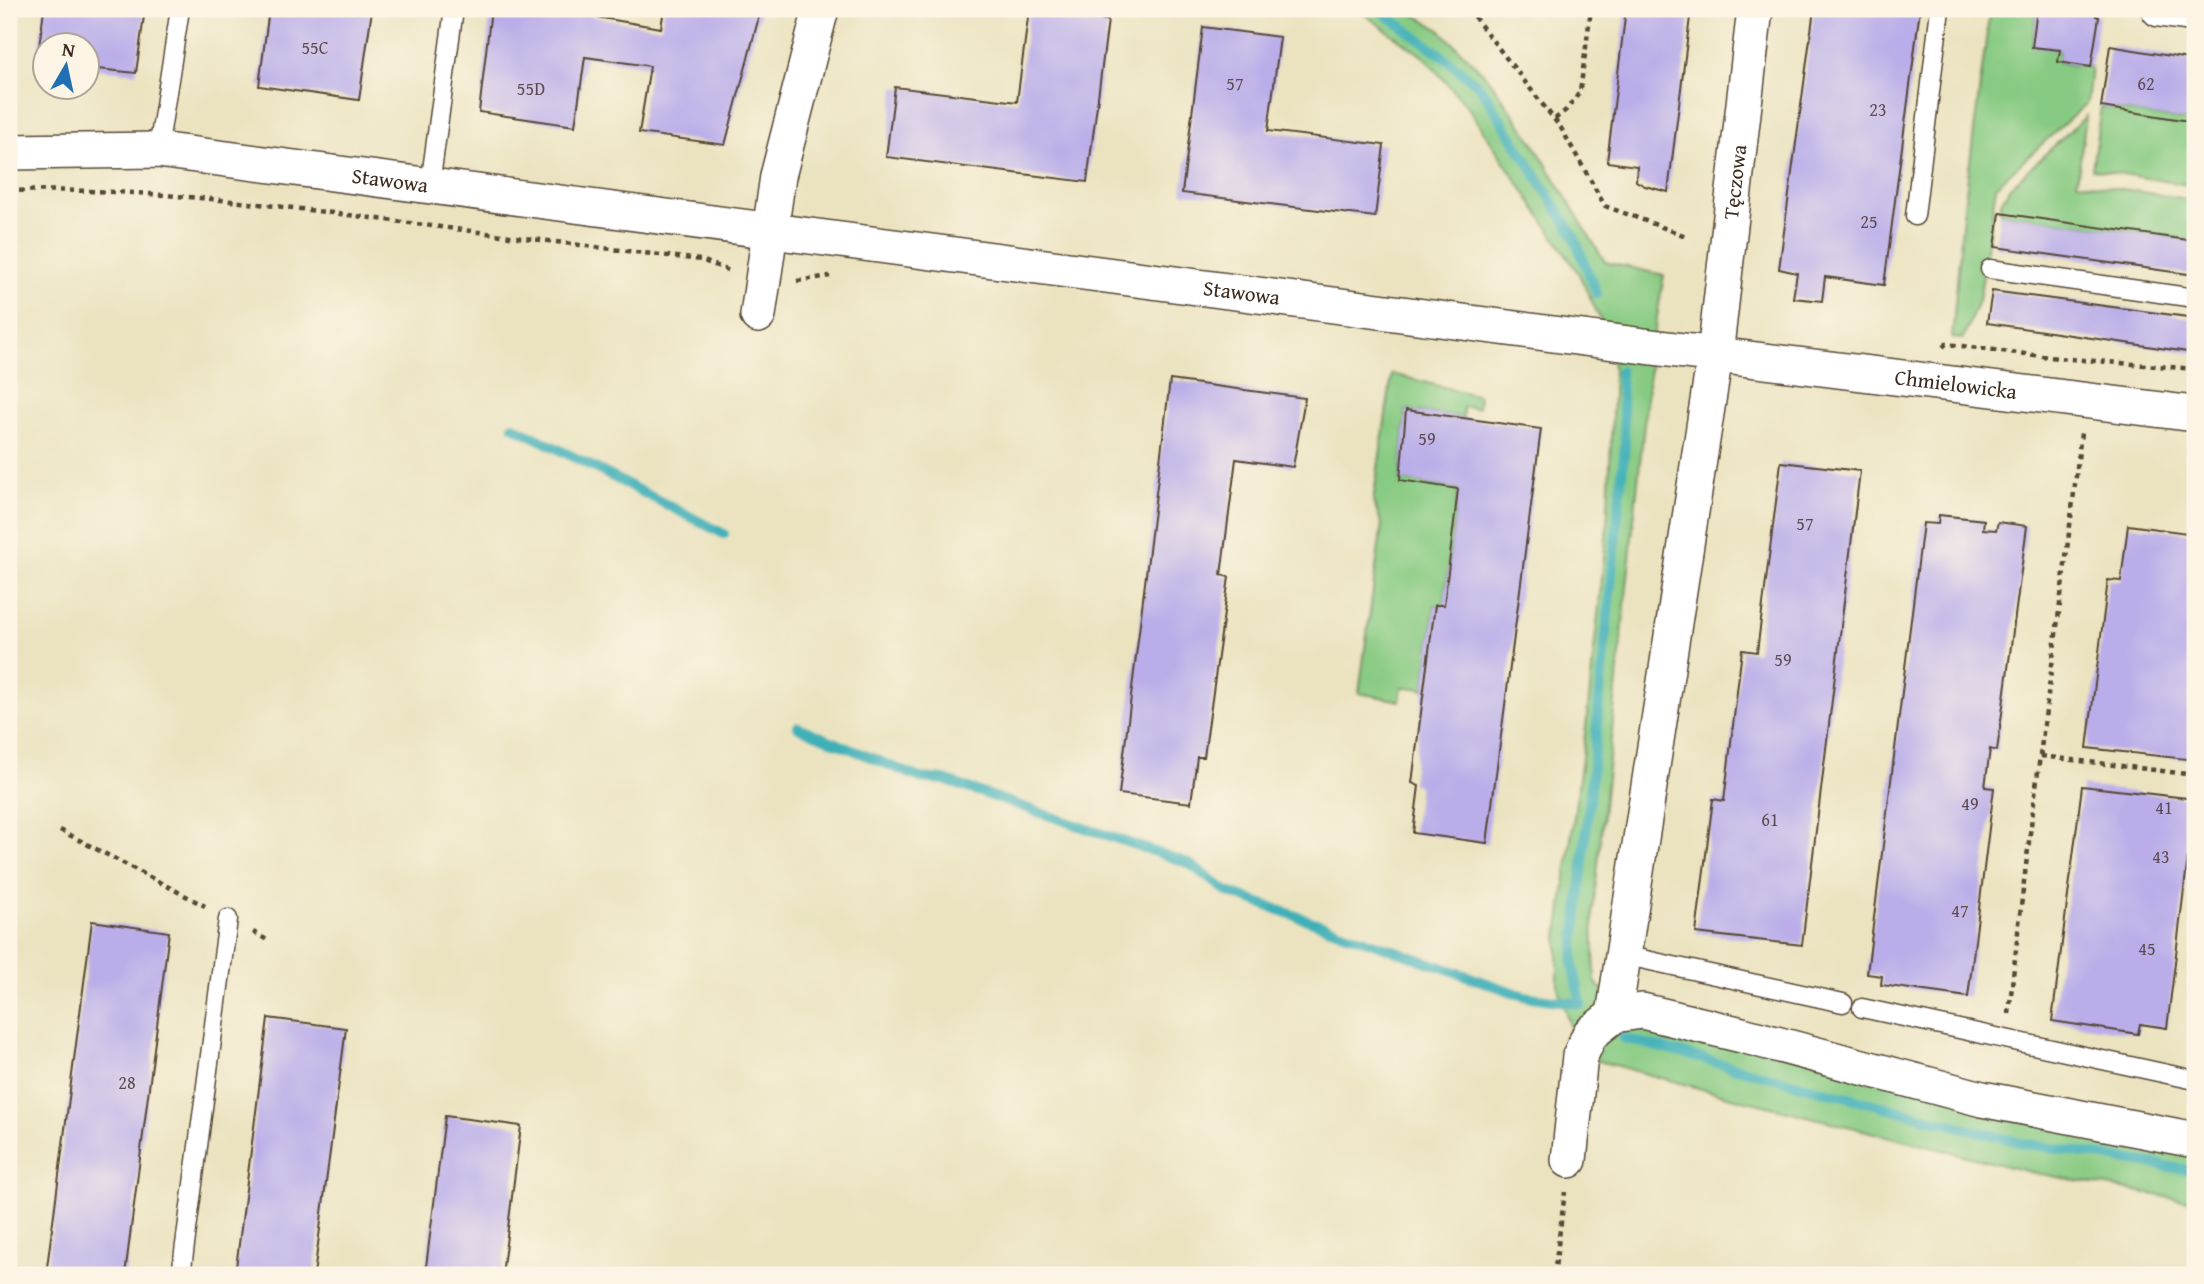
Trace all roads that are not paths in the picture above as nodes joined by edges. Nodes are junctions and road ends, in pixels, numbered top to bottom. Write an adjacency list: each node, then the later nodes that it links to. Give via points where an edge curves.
1 (180, 9): 8 (lane)
2 (454, 9): 10 (lane)
3 (821, 9): 12 (street, via 778,176)
4 (1755, 9): 16 (street, Tęczowa)
5 (1940, 9): 11 (lane)
6 (2159, 9): 7 (street)
7 (2195, 15)
8 (158, 150): 9 (street, Stawowa); 10 (street, Stawowa)
9 (9, 152)
10 (430, 185): 12 (street, Stawowa)
11 (1915, 216)
12 (770, 229): 15 (street); 16 (street, Stawowa)
13 (1990, 269): 14 (lane)
14 (2195, 298)
15 (758, 315)
16 (1715, 355): 17 (street, Chmielowicka); 19 (street, Tęczowa)
17 (2195, 414)
18 (228, 919): 26 (lane)
19 (1623, 955): 20 (lane); 22 (street, Tęczowa)
20 (1843, 1003)
21 (1863, 1008): 23 (lane)
22 (1614, 1015): 24 (street, via 1642,1012 1982,1099); 25 (street, via 1590,1034 1580,1056)
23 (2195, 1080)
24 (2195, 1140)
25 (1569, 1160)
26 (181, 1275)

